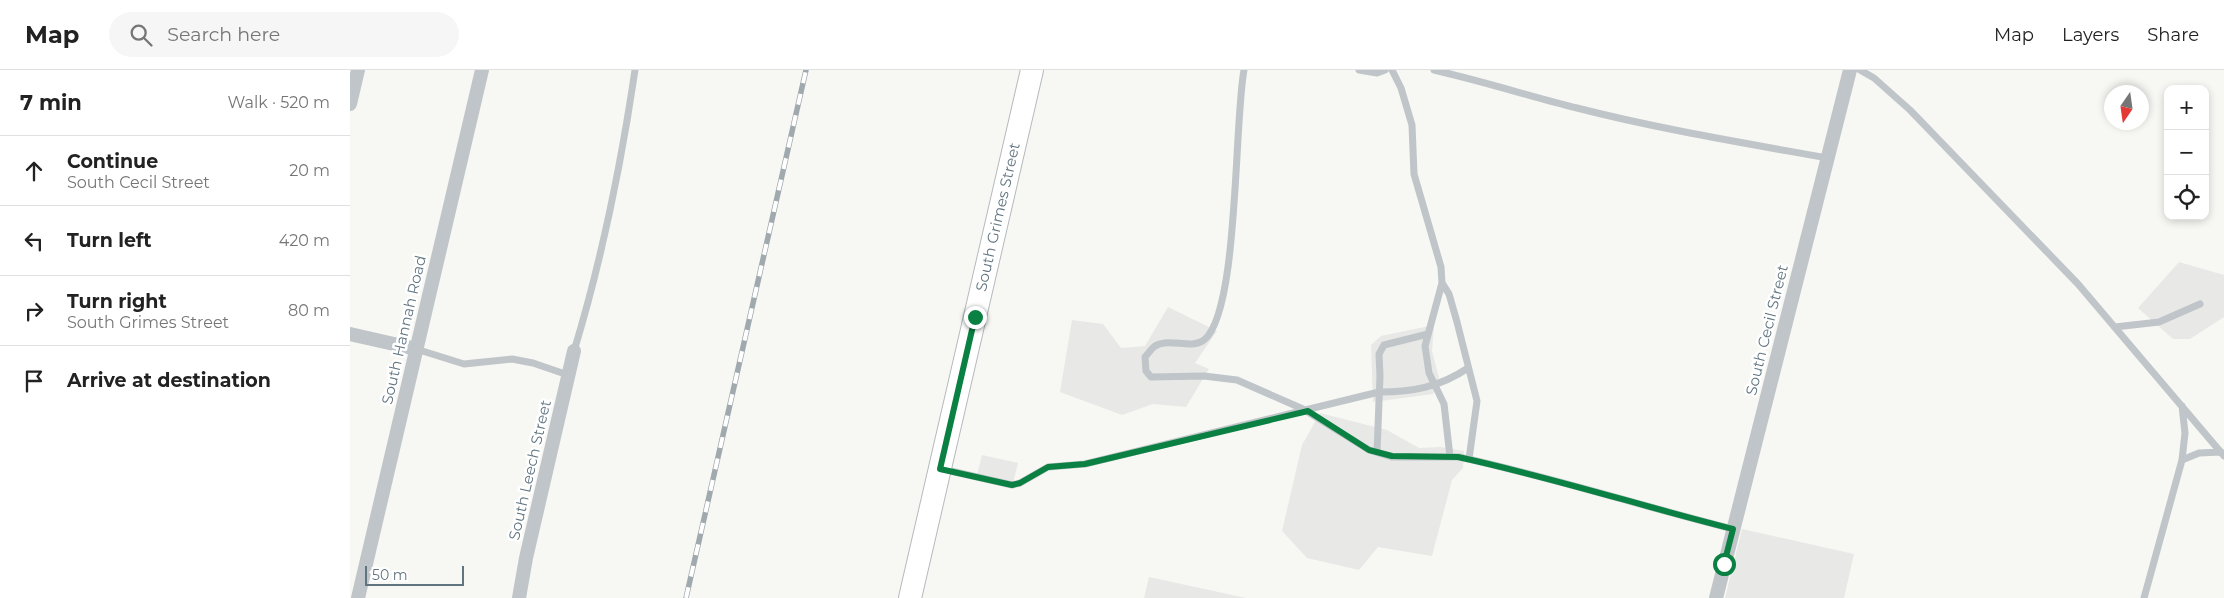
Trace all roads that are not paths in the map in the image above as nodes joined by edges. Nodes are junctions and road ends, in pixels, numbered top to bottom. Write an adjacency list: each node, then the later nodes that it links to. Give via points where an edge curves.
1 (358, 70): 12 (street)
2 (482, 70): 19 (street, South Hannah Road)
3 (635, 70): 20 (lane, via 621,165)
4 (1032, 70): 32 (main road, South Grimes Street)
5 (1244, 70): 26 (lane, via 1229,270 1221,310 1204,340 1155,346 1145,358 1146,371 1151,377 1158,378 1204,376 1237,380)
6 (1359, 70): 7 (lane, via 1377,73)
7 (1385, 70)
8 (1392, 70): 14 (lane, via 1402,88 1412,126 1414,174 1441,267)
9 (1434, 70): 13 (lane, via 1577,108)
10 (1850, 70): 13 (street, South Cecil Street)
11 (1860, 70): 16 (lane, via 1910,110 2078,284)
12 (350, 104)
13 (1827, 158): 33 (street, South Cecil Street)
14 (1442, 283): 18 (lane); 21 (lane, via 1449,294)
15 (2200, 304): 16 (lane, via 2159,322)
16 (2115, 327): 25 (lane)
17 (350, 334): 19 (street)
18 (1428, 334): 23 (lane, via 1425,346); 24 (lane, via 1384,345 1379,354)
19 (416, 349): 22 (lane, via 464,364 512,358); 34 (street, South Hannah Road)
20 (574, 351): 22 (street, South Leech Street)
21 (1468, 368): 23 (lane); 30 (lane, via 1477,401)
22 (568, 374): 35 (street, South Leech Street, via 526,558)
23 (1436, 386): 24 (lane, via 1408,392); 29 (lane, via 1444,404)
24 (1379, 392): 26 (lane); 27 (lane)
25 (2182, 405): 28 (lane); 31 (lane, via 2185,433)
26 (1308, 411): 27 (lane); 32 (lane, via 1085,464 1048,467 1012,485)
27 (1377, 452): 29 (lane, via 1392,456)
28 (2223, 454): 31 (lane, via 2199,453)
29 (1450, 457): 30 (lane)
30 (1469, 460): 33 (lane)
31 (2182, 460): 38 (lane)
32 (940, 469): 36 (main road, South Grimes Street)
33 (1733, 529): 37 (street, South Cecil Street)
34 (358, 598)
35 (520, 598)
36 (910, 598)
37 (1716, 598)
38 (2144, 598)

